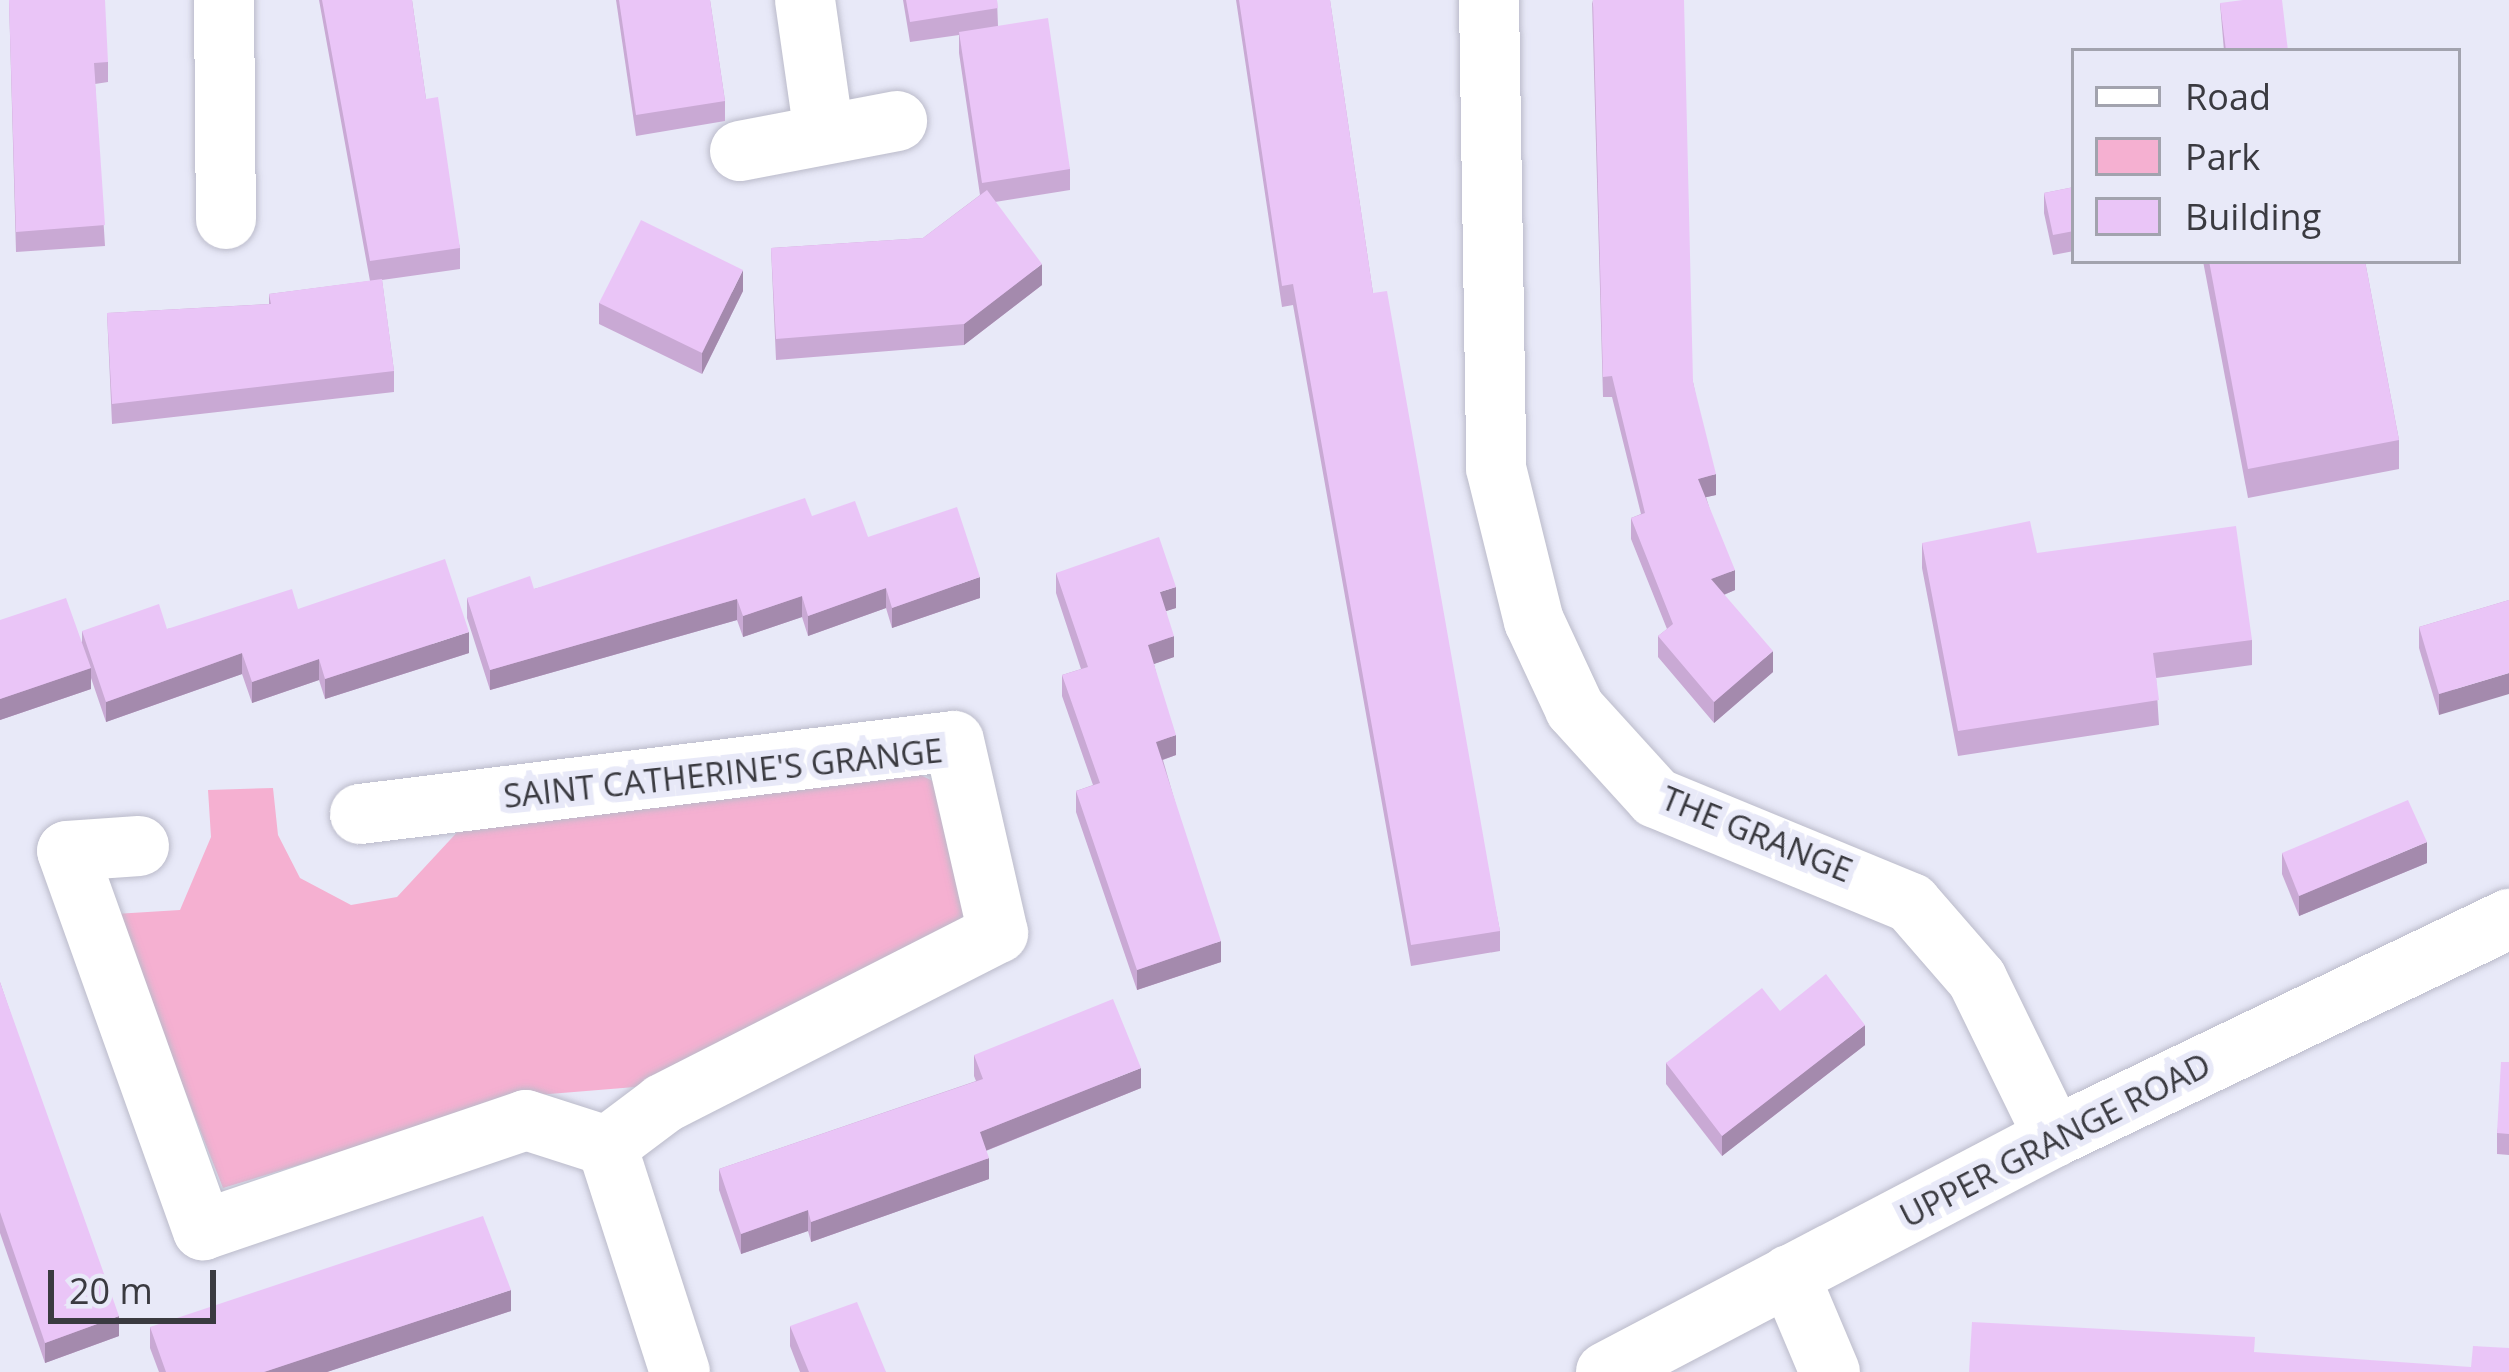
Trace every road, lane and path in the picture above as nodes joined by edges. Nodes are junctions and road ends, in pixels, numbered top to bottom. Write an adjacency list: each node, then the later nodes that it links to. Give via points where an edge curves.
1 (224, 0): 7 (street)
2 (805, 0): 5 (street)
3 (1490, 0): 11 (street, THE GRANGE, via 1496,468 1534,621 1575,709 1656,798 1911,903 1977,979)
4 (897, 121): 5 (street)
5 (824, 133): 6 (street)
6 (740, 151)
7 (226, 219)
8 (360, 814): 12 (street, SAINT CATHERINE'S GRANGE, via 954,741 998,933 663,1104)
9 (139, 846): 12 (street, via 67,851 203,1230 526,1120)
10 (2509, 919): 11 (street, UPPER GRANGE ROAD)
11 (2054, 1137): 13 (street, UPPER GRANGE ROAD)
12 (607, 1146): 14 (street)
13 (1789, 1275): 15 (street, UPPER GRANGE ROAD); 16 (street)
14 (680, 1372)
15 (1606, 1372)
16 (1830, 1372)

